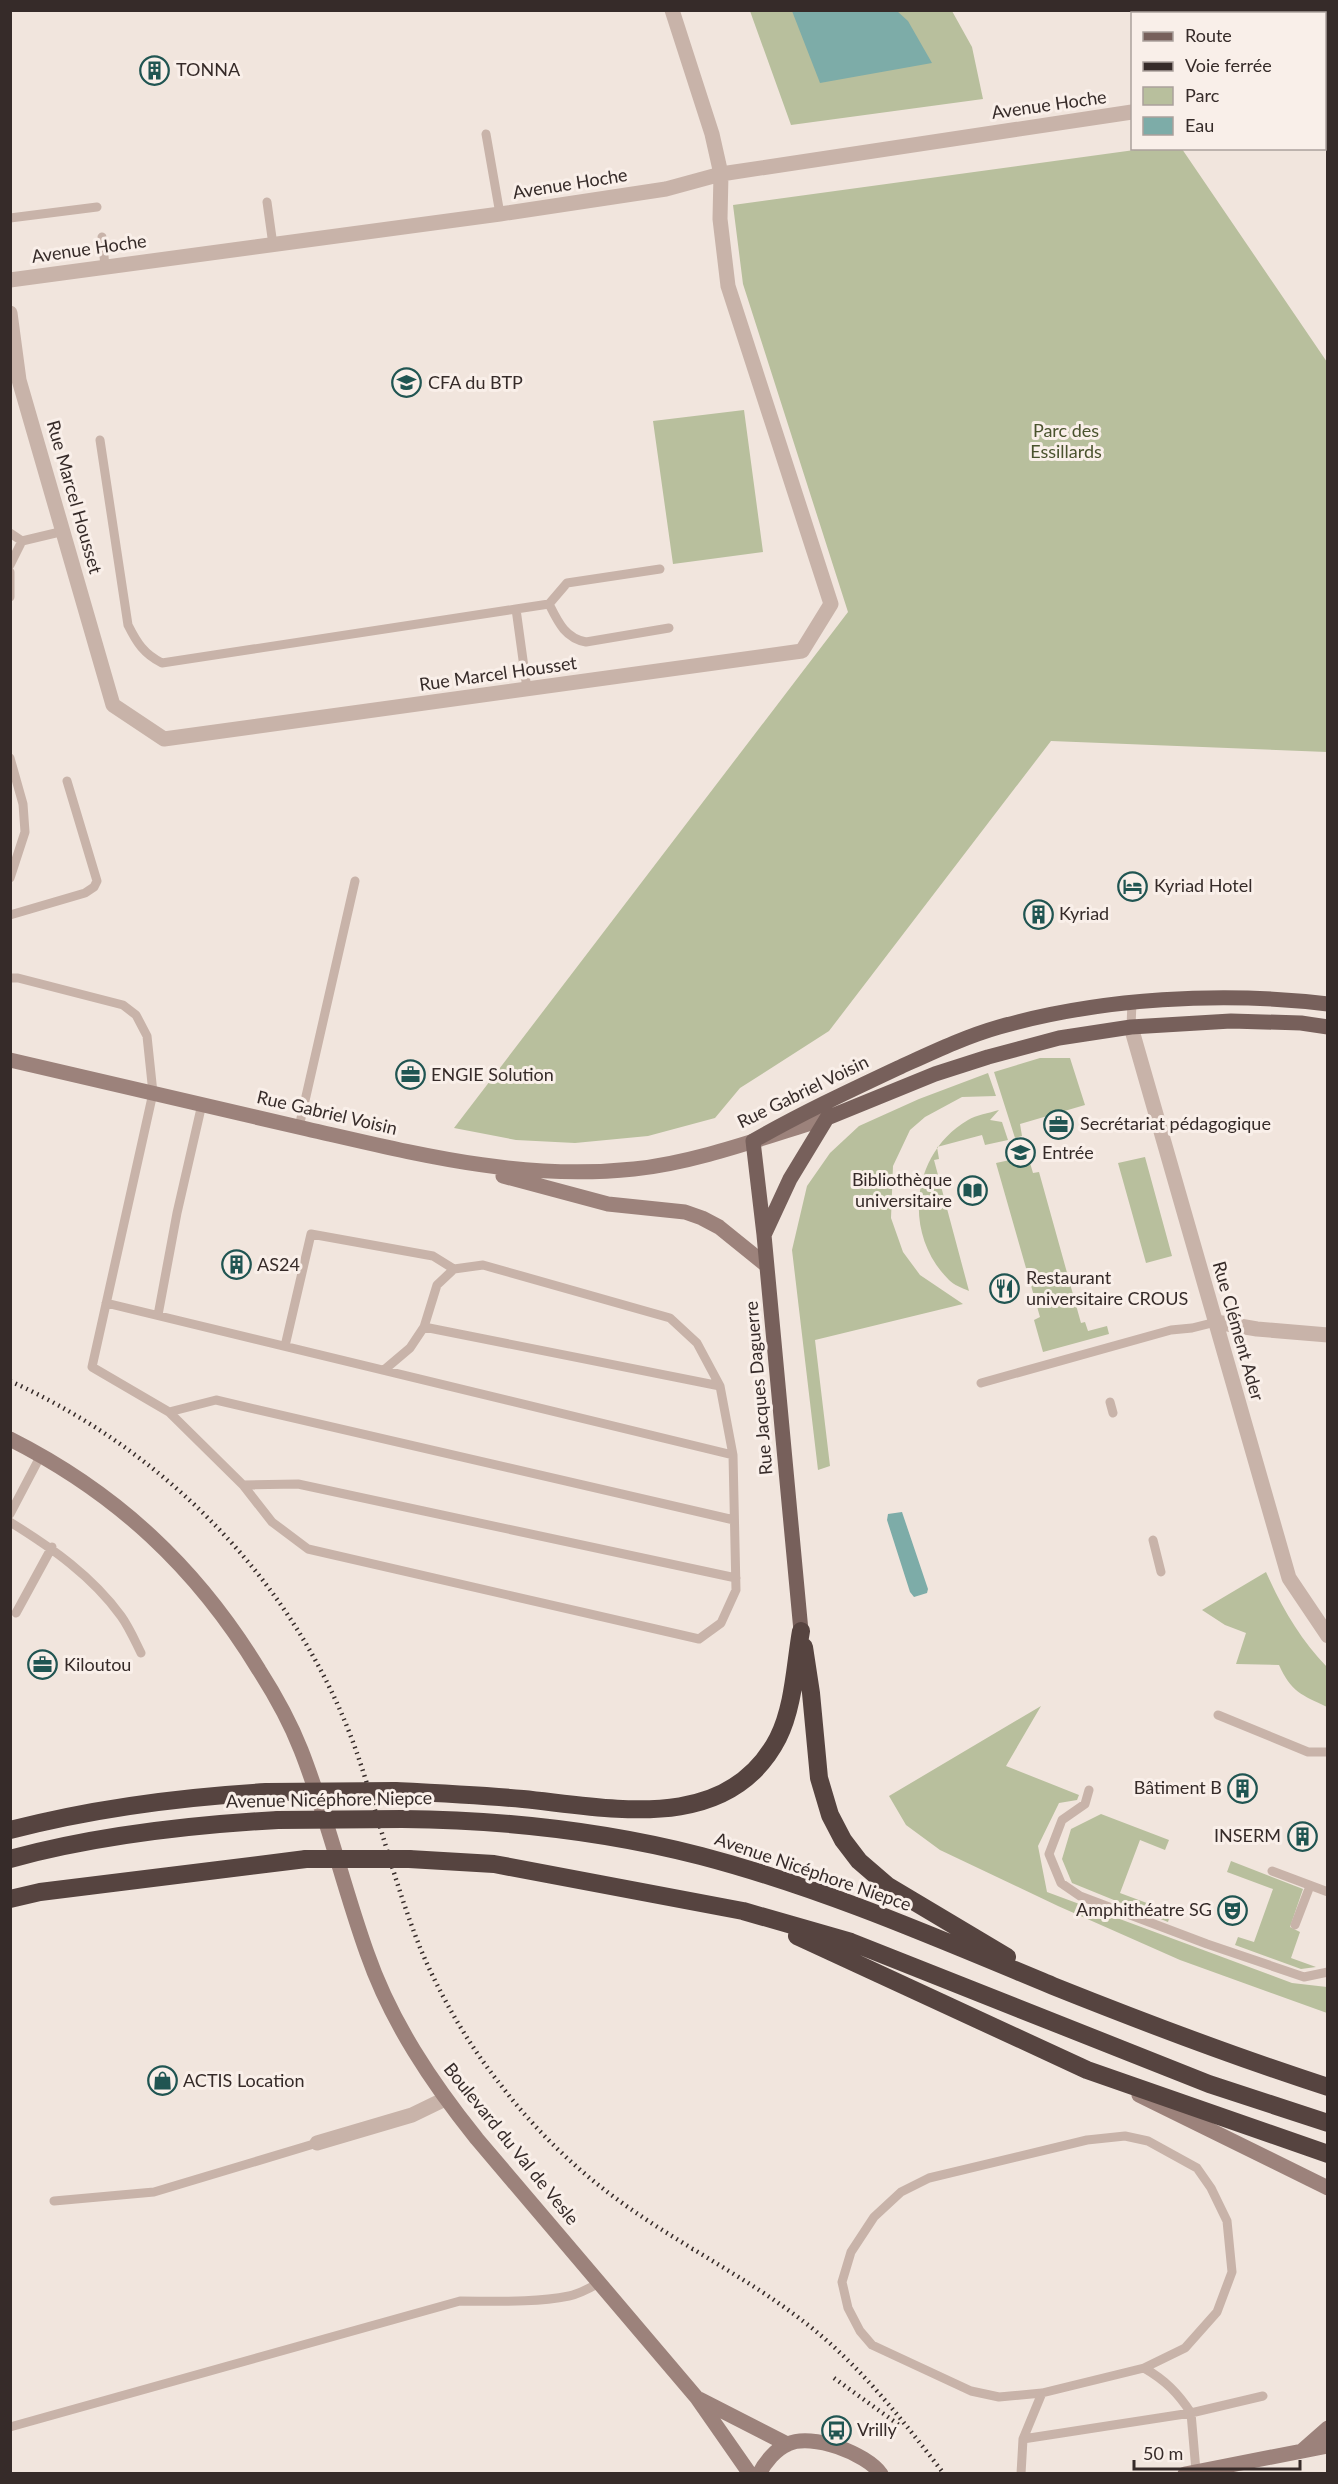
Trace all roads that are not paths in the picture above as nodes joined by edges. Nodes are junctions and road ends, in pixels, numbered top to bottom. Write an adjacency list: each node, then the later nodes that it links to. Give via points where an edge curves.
1 (672, 10): 4 (street)
2 (1131, 112): 4 (street, Avenue Hoche)
3 (486, 134): 7 (lane)
4 (721, 174): 7 (street, Avenue Hoche, via 666,189); 25 (street, Rue Marcel Housset, via 720,219 728,286 831,604 802,651)
5 (267, 202): 10 (lane)
6 (97, 207): 8 (lane)
7 (500, 214): 10 (street, Avenue Hoche)
8 (10, 218)
9 (102, 237): 11 (lane)
10 (273, 245): 11 (street, Avenue Hoche)
11 (105, 266): 12 (street, Avenue Hoche)
12 (10, 280)
13 (10, 313): 15 (street, Rue Marcel Housset, via 19,380)
14 (100, 440): 23 (lane, via 128,625 147,655 162,663)
15 (64, 531): 17 (lane); 25 (street, Rue Marcel Housset, via 113,705 164,739)
16 (10, 532): 17 (lane)
17 (22, 541): 18 (lane)
18 (10, 565)
19 (660, 569): 22 (lane, via 567,584)
20 (10, 572): 21 (lane)
21 (10, 597)
22 (549, 604): 23 (lane); 24 (lane, via 563,630 576,640 586,642)
23 (516, 609): 25 (lane)
24 (669, 628)
25 (527, 689)
26 (10, 759): 28 (lane, via 23,804 25,832)
27 (67, 781): 30 (lane, via 97,881 85,893)
28 (10, 878)
29 (355, 880): 42 (lane)
30 (10, 915)
31 (10, 978): 39 (lane, via 123,1005 136,1015 147,1036)
32 (1304, 1001): 33 (main road, Rue Gabriel Voisin, via 1164,998); 34 (main road, Rue Gabriel Voisin); 35 (lane)
33 (1132, 1002): 37 (lane); 43 (main road, Rue Gabriel Voisin, via 1022,1021 959,1041 814,1106)
34 (1328, 1004)
35 (1302, 1023): 36 (main road); 37 (main road, via 1231,1021)
36 (1328, 1026)
37 (1131, 1027): 41 (main road, via 1059,1038 988,1057); 50 (street, Rue Clément Ader)
38 (10, 1060): 39 (street, Rue Gabriel Voisin)
39 (153, 1093): 40 (street, Rue Gabriel Voisin); 48 (lane)
40 (202, 1104): 42 (street, Rue Gabriel Voisin); 49 (lane)
41 (827, 1118): 43 (street); 45 (main road, via 790,1179)
42 (299, 1127): 44 (street, Rue Gabriel Voisin)
43 (753, 1141): 44 (street, Rue Gabriel Voisin, via 625,1170 536,1172); 45 (main road, Rue Jacques Daguerre)
44 (442, 1160): 46 (street, via 608,1204 686,1212 719,1227)
45 (764, 1235): 46 (main road, Rue Jacques Daguerre)
46 (766, 1265): 72 (main road, Rue Jacques Daguerre)
47 (454, 1269): 51 (lane, via 437,1285); 53 (lane, via 433,1256 311,1234); 56 (lane, via 483,1265 670,1318 697,1343)
48 (106, 1303): 49 (lane); 58 (lane, via 92,1367)
49 (158, 1315): 53 (lane)
50 (1216, 1322): 52 (street); 55 (lane, via 1171,1330); 73 (street, Rue Clément Ader, via 1289,1578)
51 (424, 1327): 54 (lane, via 410,1348); 56 (lane)
52 (1328, 1335)
53 (285, 1346): 54 (lane)
54 (384, 1370): 62 (lane)
55 (981, 1383)
56 (720, 1386): 62 (lane)
57 (1110, 1402): 59 (lane)
58 (169, 1412): 63 (lane); 65 (lane, via 216,1400)
59 (1113, 1413)
60 (10, 1439): 61 (street, Boulevard du Val de Vesle)
61 (41, 1455): 64 (lane); 90 (street, Boulevard du Val de Vesle, via 107,1498 162,1544 241,1640 274,1694 300,1748 367,1955 389,2005)
62 (733, 1455): 65 (lane)
63 (243, 1485): 70 (lane, via 298,1485); 70 (lane, via 272,1522 308,1549 699,1639 721,1623 736,1590)
64 (10, 1514)
65 (734, 1520): 70 (lane)
66 (10, 1522): 68 (lane)
67 (1153, 1540): 69 (lane)
68 (52, 1547): 71 (lane); 74 (lane, via 99,1588 122,1618)
69 (1161, 1572)
70 (736, 1578)
71 (16, 1613)
72 (801, 1631): 78 (highway, bridge, via 789,1702 778,1738 748,1778 710,1800 675,1808 622,1809 480,1795 267,1792 118,1807); 87 (highway, via 819,1778 830,1815 843,1840 859,1861 888,1886)
73 (1328, 1636)
74 (141, 1653)
75 (1218, 1715): 76 (lane, via 1308,1752)
76 (1328, 1752)
77 (1089, 1790): 86 (lane, via 1085,1804 1062,1820 1049,1854 1061,1883 1090,1900 1304,1977)
78 (10, 1830)
79 (10, 1859): 87 (highway, Avenue Nicéphore Niepce, bridge, via 144,1832 278,1820 486,1822 580,1832 700,1856 837,1898)
80 (1272, 1871): 81 (lane)
81 (1310, 1886): 82 (lane); 85 (lane)
82 (1328, 1892)
83 (10, 1899): 84 (highway, bridge, via 306,1859 409,1859 494,1863)
84 (743, 1911): 88 (highway); 91 (highway, via 850,1942 1209,2084)
85 (1295, 1925)
86 (1328, 1972)
87 (1057, 1987): 89 (highway, Avenue Nicéphore Niepce)
88 (1087, 2070): 93 (highway); 94 (street)
89 (1328, 2087)
90 (445, 2099): 92 (street, via 412,2115); 96 (street, Boulevard du Val de Vesle)
91 (1328, 2124)
92 (317, 2143): 95 (lane, via 154,2192)
93 (1328, 2154)
94 (1328, 2188)
95 (54, 2201)
96 (599, 2283): 100 (street, Boulevard du Val de Vesle); 102 (lane, via 558,2298 460,2301)
97 (1144, 2368): 98 (lane); 98 (lane, via 1185,2348 1217,2312 1232,2272 1227,2221 1197,2168 1148,2141 1125,2136 1087,2140 929,2178 901,2192 874,2217 851,2252 842,2282 848,2308 860,2331 872,2345 971,2391 999,2397); 101 (lane, via 1178,2393)
98 (1042, 2393): 104 (lane)
99 (1263, 2396): 101 (lane)
100 (698, 2398): 105 (street, Boulevard du Val de Vesle); 109 (street, Boulevard du Val de Vesle)
101 (1191, 2413): 104 (lane); 108 (lane)
102 (10, 2427)
103 (1328, 2428): 107 (street)
104 (1023, 2439): 112 (lane)
105 (787, 2444): 110 (street); 111 (street, via 809,2441 847,2450)
106 (1328, 2446): 107 (street)
107 (1302, 2451): 108 (street)
108 (1190, 2472)
109 (750, 2474)
110 (759, 2474)
111 (881, 2474)
112 (1022, 2474)

